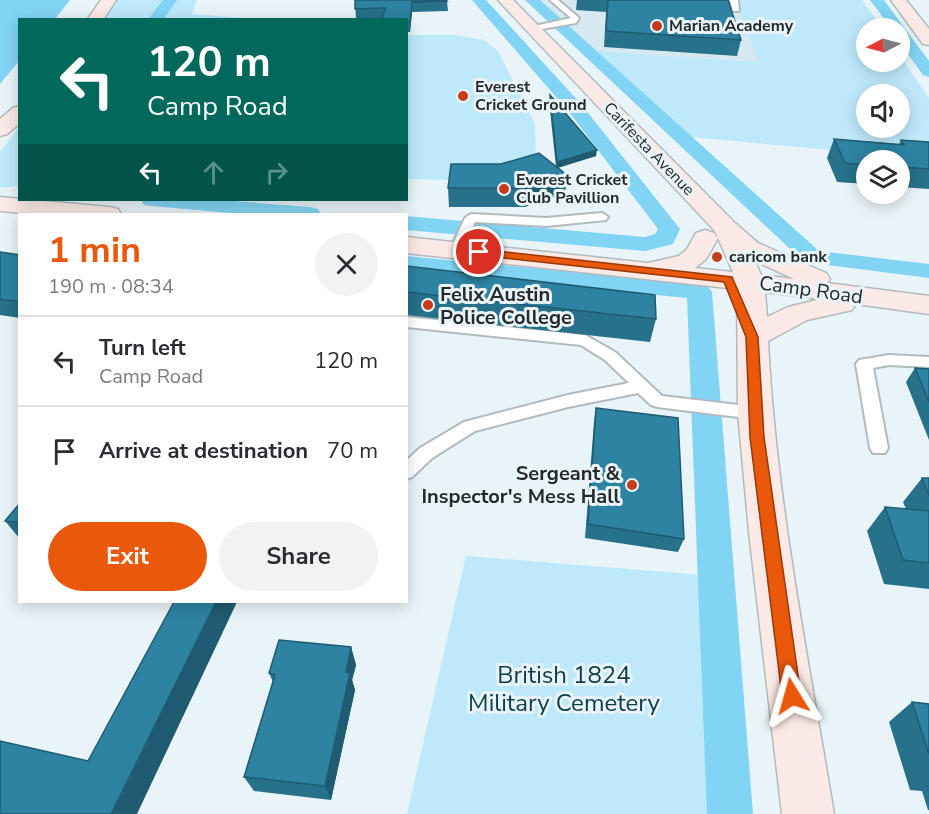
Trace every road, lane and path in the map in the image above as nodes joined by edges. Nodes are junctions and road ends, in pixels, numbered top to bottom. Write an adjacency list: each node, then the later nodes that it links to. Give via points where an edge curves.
1 (108, 0): 6 (main road)
2 (490, 0): 14 (main road, Carifesta Avenue, via 616,136)
3 (506, 0): 7 (main road, Carifesta Avenue)
4 (554, 0): 7 (lane, via 575,18 563,25)
5 (898, 0): 8 (main road)
6 (96, 18)
7 (539, 29): 14 (main road, Carifesta Avenue)
8 (929, 40)
9 (18, 114): 10 (main road)
10 (0, 130)
11 (0, 204): 12 (main road)
12 (98, 213)
13 (602, 217): 16 (lane, via 546,222 471,218)
14 (716, 233): 17 (main road, via 684,263); 18 (main road, Carifesta Avenue); 19 (main road, via 826,283)
15 (408, 245): 16 (main road, Camp Road)
16 (458, 245): 17 (main road, Camp Road)
17 (636, 269): 18 (main road, Camp Road)
18 (740, 281): 19 (main road, Camp Road); 22 (main road)
19 (889, 301): 20 (main road, Camp Road); 22 (main road, via 839,304 798,313)
20 (929, 305)
21 (408, 322): 24 (lane, via 585,340)
22 (752, 337): 25 (main road)
23 (929, 362): 26 (lane, via 889,360 864,364)
24 (643, 386): 25 (lane, via 657,401); 27 (lane, via 471,426 426,453)
25 (743, 412): 28 (main road, via 768,532)
26 (879, 448)
27 (408, 470)
28 (808, 814)

